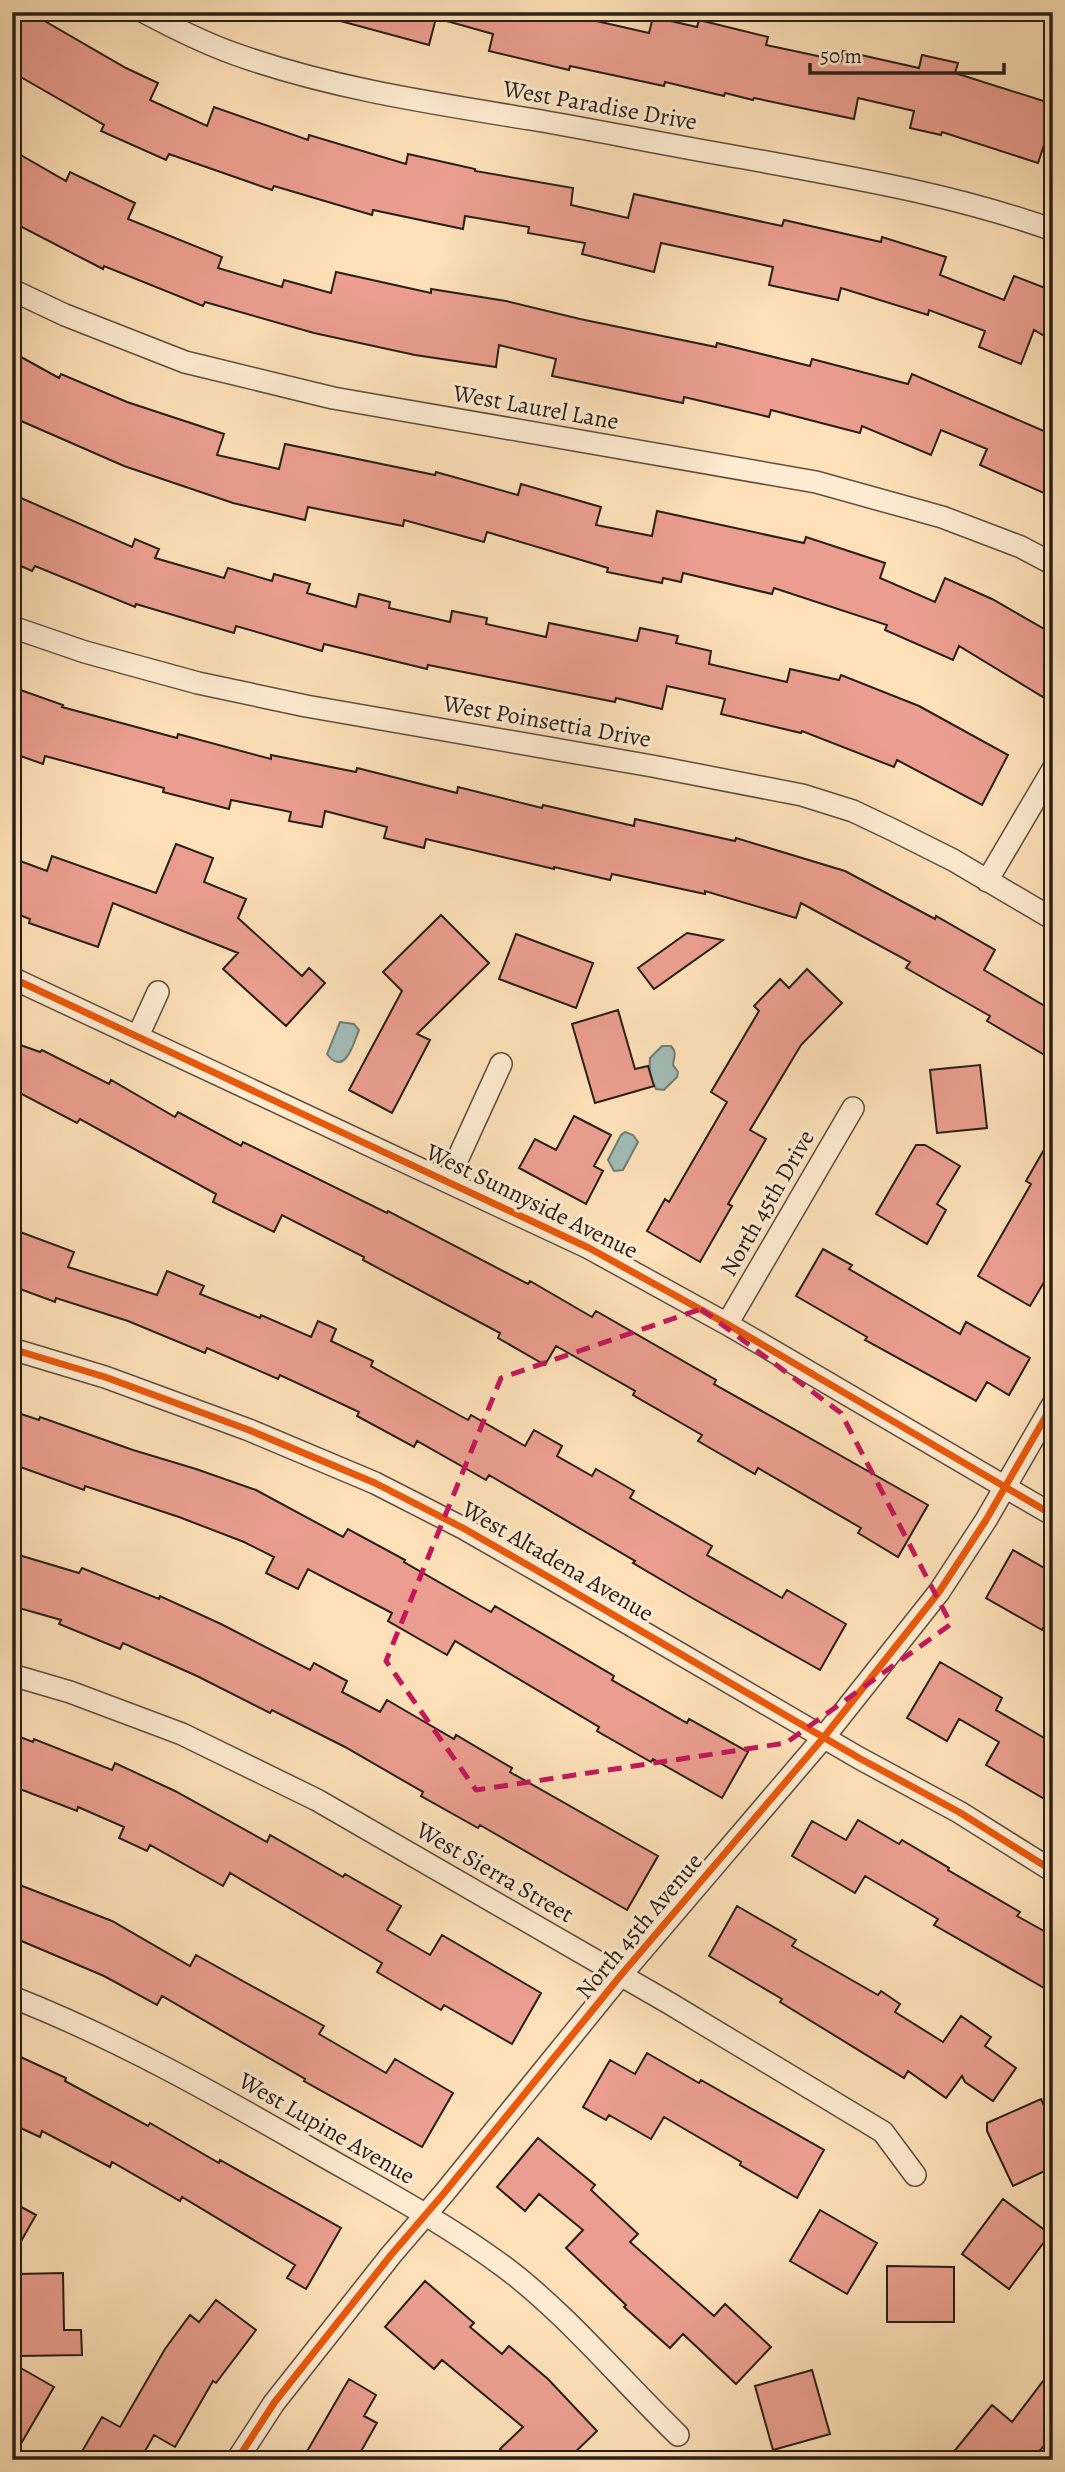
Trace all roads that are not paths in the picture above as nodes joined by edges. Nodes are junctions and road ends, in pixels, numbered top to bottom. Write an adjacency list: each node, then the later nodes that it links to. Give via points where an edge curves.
1 (144, 12): 2 (street, West Paradise Drive, via 234,54 305,76 402,98 897,186)
2 (1053, 230)
3 (12, 290): 4 (street, West Laurel Lane, via 197,365 333,398 816,482 942,517 1021,547)
4 (1053, 565)
5 (12, 627): 7 (street, West Poinsettia Drive, via 198,683 306,706 802,795 853,811)
6 (1053, 769): 7 (street)
7 (987, 881): 8 (street, West Poinsettia Drive)
8 (1053, 919)
9 (12, 978): 11 (street, West Sunnyside Avenue)
10 (158, 992): 11 (street)
11 (138, 1036): 14 (street, West Sunnyside Avenue)
12 (501, 1064): 14 (street, West Sunnyside Avenue)
13 (853, 1108): 15 (street, North 45th Drive)
14 (447, 1180): 15 (street, West Sunnyside Avenue, via 589,1248)
15 (727, 1324): 18 (street, West Sunnyside Avenue)
16 (12, 1349): 21 (street, West Altadena Avenue, via 236,1425 375,1483 486,1541)
17 (1053, 1404): 18 (street, North 45th Avenue)
18 (1005, 1488): 19 (street, West Sunnyside Avenue); 21 (street, North 45th Avenue, via 939,1592)
19 (1053, 1515)
20 (12, 1675): 23 (street, West Sierra Street, via 182,1734 258,1770)
21 (824, 1737): 22 (street, West Altadena Avenue); 23 (street, North 45th Avenue)
22 (1053, 1871)
23 (621, 1975): 25 (street, West Sierra Street, via 883,2132); 26 (street, North 45th Avenue)
24 (12, 1997): 26 (street, West Lupine Avenue, via 144,2055)
25 (915, 2175)
26 (425, 2216): 27 (street, West Lupine Avenue, via 513,2275); 28 (street, North 45th Avenue, via 274,2403)
27 (678, 2435)
28 (237, 2460)

